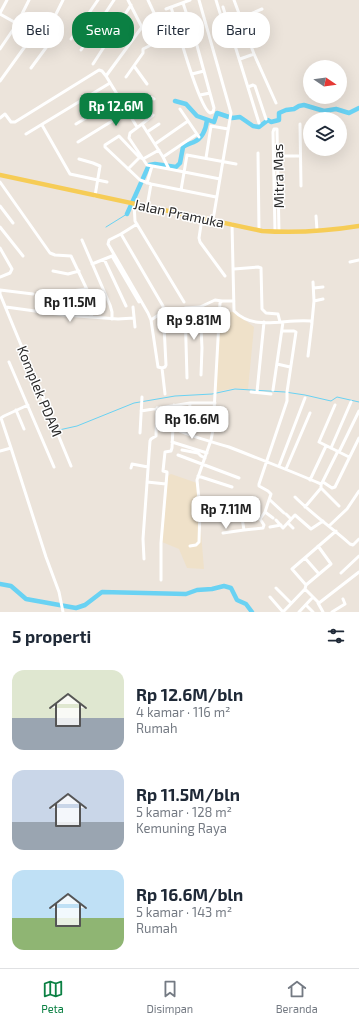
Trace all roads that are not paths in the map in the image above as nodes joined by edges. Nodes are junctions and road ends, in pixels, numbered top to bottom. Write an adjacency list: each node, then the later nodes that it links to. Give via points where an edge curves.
1 (7, 0): 27 (street)
2 (29, 0): 18 (street)
3 (63, 0): 19 (street)
4 (98, 0): 31 (street)
5 (114, 0): 40 (street)
6 (128, 0): 13 (street)
7 (148, 0): 20 (street)
8 (190, 0): 12 (street)
9 (199, 0): 72 (street, via 230,111)
10 (216, 0): 23 (street)
11 (234, 0): 25 (street)
12 (183, 2): 14 (street); 22 (street)
13 (131, 5): 29 (street); 43 (street)
14 (171, 7): 16 (street); 21 (street)
15 (223, 7): 24 (street)
16 (166, 8)
17 (262, 9): 26 (street)
18 (23, 12)
19 (57, 12)
20 (154, 12)
21 (173, 12)
22 (186, 12)
23 (220, 12)
24 (225, 12)
25 (238, 12)
26 (255, 12)
27 (0, 14): 28 (street)
28 (12, 21)
29 (142, 27): 48 (street)
30 (12, 31): 39 (street)
31 (71, 39)
32 (25, 48): 50 (street)
33 (44, 48): 45 (street)
34 (143, 48): 44 (street, via 144,53)
35 (184, 48): 47 (street)
36 (198, 48): 46 (street)
37 (236, 48): 42 (street)
38 (252, 48): 41 (street)
39 (0, 49)
40 (81, 50)
41 (254, 54): 42 (street); 58 (street)
42 (240, 59): 53 (street)
43 (93, 64)
44 (134, 66): 49 (street); 52 (street)
45 (31, 68)
46 (204, 71): 47 (street); 54 (street)
47 (192, 74): 55 (street)
48 (106, 76): 51 (street); 62 (street, via 102,71 98,71 15,122 11,122 5,114)
49 (126, 77)
50 (0, 81)
51 (110, 83): 56 (street); 70 (street)
52 (147, 84)
53 (248, 87): 63 (street, via 255,86); 65 (street)
54 (210, 93): 55 (street); 55 (street, via 214,110 210,113 206,111)
55 (200, 95)
56 (119, 98): 60 (street); 66 (street)
57 (154, 99): 60 (street, via 151,97)
58 (276, 103)
59 (180, 108): 64 (street)
60 (127, 111): 71 (street); 75 (street)
61 (153, 115): 67 (street)
62 (0, 118)
63 (266, 119)
64 (188, 121): 76 (street); 82 (street, via 198,135)
65 (259, 123)
66 (76, 124)
67 (142, 124): 71 (street); 73 (street)
68 (159, 124): 73 (street)
69 (300, 124): 81 (street)
70 (42, 125): 74 (street); 93 (street, via 70,174)
71 (137, 127): 83 (street, via 129,136)
72 (228, 129): 84 (street, via 211,126); 86 (street)
73 (147, 132): 76 (street)
74 (26, 134)
75 (78, 142)
76 (155, 144): 77 (street)
77 (159, 150): 82 (street); 83 (street)
78 (258, 153): 114 (street)
79 (274, 155): 80 (street); 80 (street, Mitra Mas, via 275,129); 99 (street, Mitra Mas)
80 (278, 156): 81 (street); 99 (street, Mitra Mas)
81 (300, 156): 98 (street)
82 (163, 157): 89 (street)
83 (142, 158): 88 (street); 90 (street); 90 (street, via 119,136 106,144 105,147)
84 (206, 158): 86 (street); 91 (street, via 187,155)
85 (79, 160): 93 (street, via 99,165)
86 (223, 162): 87 (street); 94 (street)
87 (236, 164)
88 (150, 166): 89 (street); 97 (street)
89 (168, 167): 91 (street)
90 (128, 169): 97 (street, via 140,180)
91 (184, 172): 94 (street); 100 (street)
92 (0, 175): 101 (main road, Jalan Pramuka)
93 (97, 179): 96 (street); 101 (street)
94 (220, 179): 102 (street)
95 (0, 182): 127 (street, via 48,252 71,256)
96 (107, 182)
97 (148, 183): 100 (street); 105 (street)
98 (301, 186)
99 (276, 187): 116 (street, Mitra Mas)
100 (181, 190): 102 (street)
101 (95, 196): 103 (main road, Jalan Pramuka)
102 (216, 197): 108 (street)
103 (133, 204): 105 (main road, Jalan Pramuka); 110 (street)
104 (0, 206): 109 (street)
105 (147, 207): 107 (main road, Jalan Pramuka)
106 (316, 216): 115 (street)
107 (202, 218): 108 (main road, Jalan Pramuka); 128 (street, via 200,242)
108 (213, 220): 111 (main road, Jalan Pramuka)
109 (13, 223)
110 (137, 224): 117 (street); 142 (street)
111 (232, 224): 114 (main road, Jalan Pramuka); 125 (street)
112 (359, 226): 115 (main road, Jalan Pramuka)
113 (0, 228): 120 (street)
114 (259, 230): 116 (main road, Jalan Pramuka)
115 (317, 230): 116 (main road, Jalan Pramuka)
116 (277, 232)
117 (121, 234): 148 (street, via 162,303); 152 (street, via 109,240 108,244)
118 (82, 240): 124 (street)
119 (0, 248): 129 (street, via 12,269 10,274)
120 (23, 256)
121 (104, 259): 124 (street); 141 (street, via 113,256); 144 (street)
122 (359, 260): 123 (street)
123 (350, 262)
124 (92, 264): 151 (street, via 110,305)
125 (234, 269): 139 (street); 154 (street, via 261,268 262,310 278,314)
126 (53, 271): 127 (street, via 68,274)
127 (78, 271): 133 (street)
128 (225, 276)
129 (0, 277)
130 (312, 282): 131 (street)
131 (314, 288): 132 (street); 140 (street)
132 (323, 288)
133 (86, 289): 143 (street, via 72,291); 149 (street, via 92,303)
134 (0, 290): 135 (street, Komplek PDAM); 136 (street)
135 (0, 293): 145 (street, Komplek PDAM)
136 (33, 294)
137 (323, 299): 140 (street)
138 (222, 301): 139 (street); 147 (street, via 215,300); 174 (street, via 219,312)
139 (234, 301): 153 (street, via 235,312 247,321)
140 (314, 301): 155 (street)
141 (139, 302)
142 (184, 302)
143 (72, 306)
144 (126, 306)
145 (6, 307): 149 (street); 204 (street, Komplek PDAM)
146 (133, 307): 150 (street)
147 (200, 307): 163 (street); 164 (street, via 184,309)
148 (163, 312): 152 (street); 162 (street, via 166,365)
149 (91, 317): 151 (street)
150 (134, 318): 151 (street); 156 (street)
151 (112, 319)
152 (151, 320): 162 (street, via 158,367)
153 (264, 322): 154 (street); 166 (street)
154 (282, 322): 155 (street); 157 (street)
155 (312, 322): 158 (street)
156 (135, 327)
157 (282, 331): 160 (street); 161 (street, via 296,332)
158 (308, 356)
159 (9, 362): 175 (street)
160 (277, 364): 161 (street); 165 (street)
161 (290, 366): 201 (street, via 286,404)
162 (162, 368): 168 (street)
163 (201, 375)
164 (187, 378)
165 (274, 390)
166 (257, 391): 167 (street); 169 (street)
167 (251, 392)
168 (165, 394)
169 (271, 394)
170 (305, 398): 205 (street)
171 (141, 400): 180 (street)
172 (351, 402): 193 (street)
173 (190, 403): 174 (street); 176 (street); 184 (street)
174 (214, 403): 190 (street)
175 (28, 405): 179 (street); 203 (street)
176 (174, 405): 178 (street); 185 (street)
177 (336, 405): 191 (street, via 319,440)
178 (157, 408): 180 (street); 206 (street, via 157,434 150,441)
179 (16, 410): 183 (street); 186 (street)
180 (141, 411): 187 (street)
181 (359, 411): 196 (street)
182 (310, 413): 208 (street)
183 (1, 416): 192 (street)
184 (189, 419)
185 (173, 428): 189 (street); 190 (street)
186 (24, 429)
187 (140, 433)
188 (359, 438): 199 (street)
189 (172, 442): 197 (street); 213 (street, via 172,450 165,452 163,471 167,472)
190 (210, 442): 197 (street); 201 (street)
191 (326, 446): 193 (street); 211 (street)
192 (11, 448): 195 (street); 257 (street, via 23,493 59,592)
193 (331, 448): 196 (street)
194 (182, 450): 200 (street, via 198,453)
195 (0, 451)
196 (339, 452): 199 (street); 214 (street)
197 (207, 453): 200 (street)
198 (178, 455): 202 (street)
199 (350, 457): 214 (street, via 334,488)
200 (205, 458): 202 (street)
201 (267, 462): 205 (street); 219 (street, via 259,485 270,492)
202 (203, 465): 209 (street); 210 (street)
203 (54, 466)
204 (71, 466)
205 (279, 466): 208 (street)
206 (148, 467): 207 (street, via 132,464); 212 (street)
207 (131, 468)
208 (286, 469): 211 (street)
209 (198, 476): 215 (street); 240 (street, via 199,542)
210 (239, 478)
211 (310, 480): 214 (street)
212 (147, 482): 213 (street); 244 (street)
213 (166, 484): 248 (street)
214 (321, 485): 223 (street); 224 (street)
215 (232, 487)
216 (359, 491): 220 (street)
217 (359, 496): 220 (street)
218 (295, 497): 224 (street)
219 (270, 500): 225 (street); 229 (street)
220 (352, 502): 233 (street)
221 (212, 504): 222 (street)
222 (218, 506): 226 (street); 227 (street, via 223,522)
223 (339, 506)
224 (305, 507): 230 (street)
225 (265, 512): 228 (street); 232 (street)
226 (243, 514): 227 (street); 228 (street)
227 (242, 518): 236 (street)
228 (260, 519): 236 (street, via 264,524 263,528)
229 (291, 519): 230 (street, via 295,516 311,529); 231 (street)
230 (323, 522): 233 (street)
231 (288, 523): 232 (street, via 283,528); 235 (street)
232 (281, 525): 234 (street)
233 (329, 526): 237 (street)
234 (270, 527)
235 (293, 528)
236 (244, 530): 238 (street)
237 (336, 531): 239 (street, via 350,545); 241 (street)
238 (223, 533)
239 (359, 538)
240 (190, 546)
241 (318, 546): 243 (street); 247 (street, via 332,563)
242 (359, 556): 246 (street)
243 (305, 558): 247 (street); 249 (street, via 292,569)
244 (144, 559)
245 (359, 572): 254 (street)
246 (341, 573)
247 (319, 574): 249 (street)
248 (161, 580)
249 (306, 587): 252 (street); 255 (street)
250 (276, 588): 255 (street)
251 (270, 597): 258 (street)
252 (313, 597): 254 (street); 256 (street)
253 (343, 599): 262 (street, via 345,604)
254 (318, 603): 261 (street)
255 (291, 604): 258 (street)
256 (306, 605): 259 (street); 260 (street)
257 (62, 610)
258 (283, 612)
259 (299, 612)
260 (313, 612)
261 (323, 612)
262 (332, 612)

